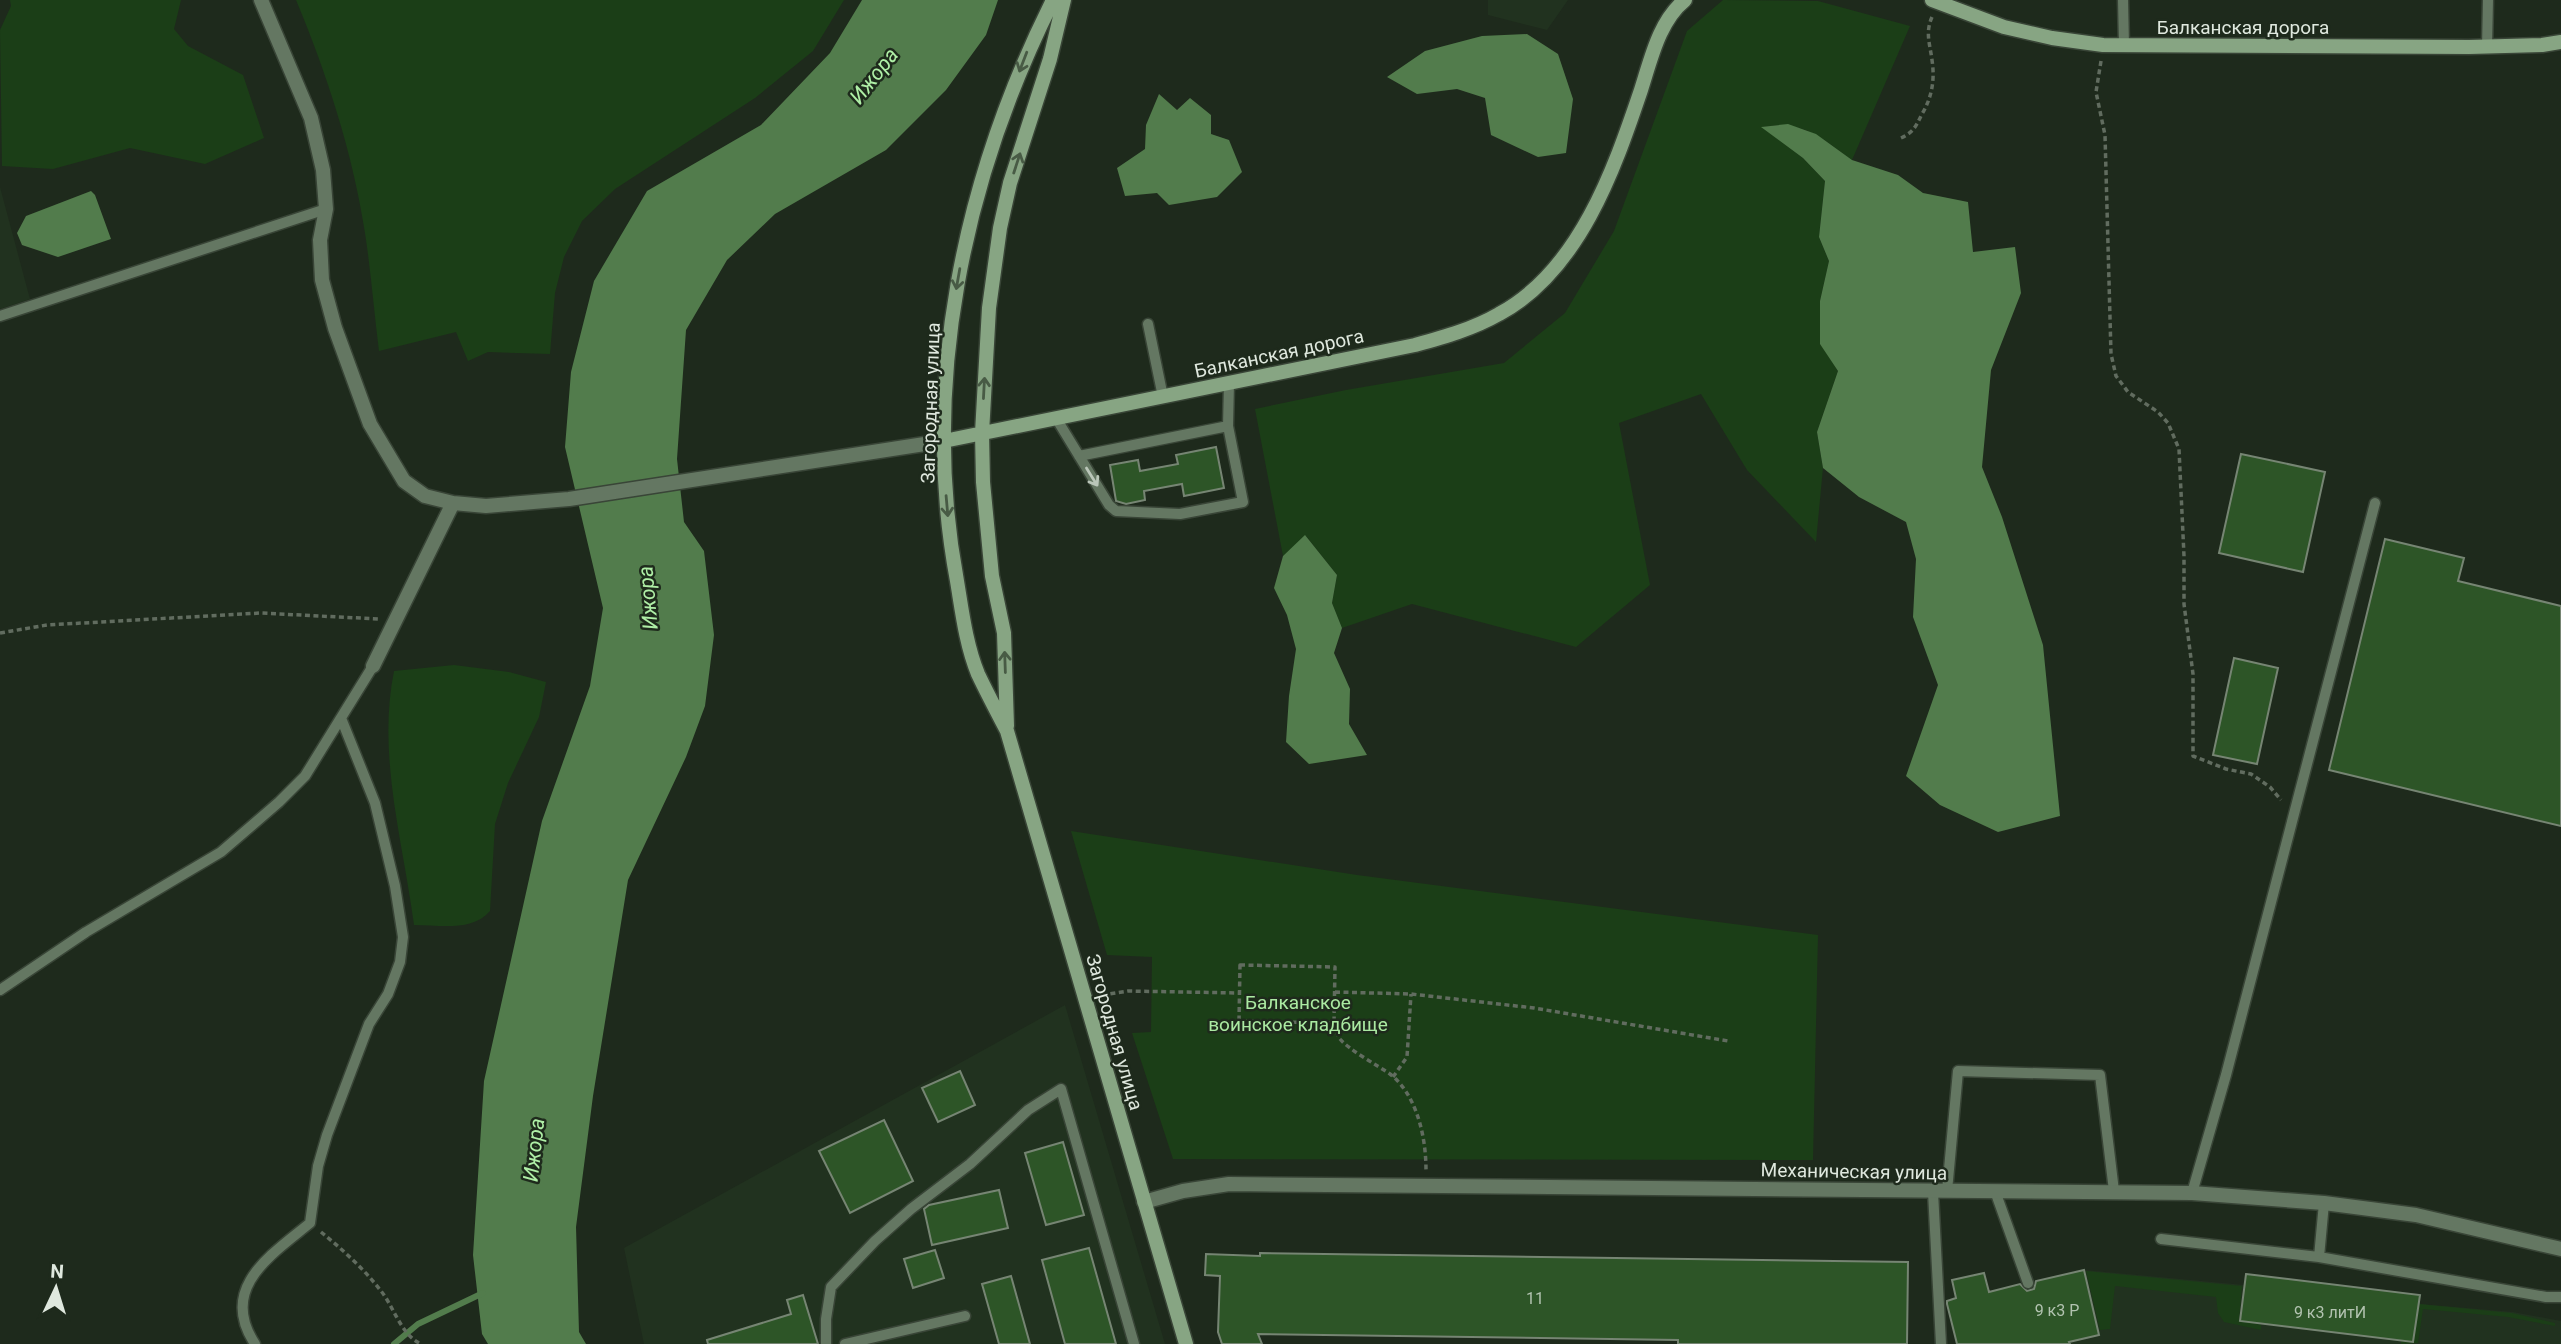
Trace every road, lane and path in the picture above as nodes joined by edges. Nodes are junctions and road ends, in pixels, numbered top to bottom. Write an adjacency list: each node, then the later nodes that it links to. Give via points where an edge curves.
1 (261, 0): 13 (street, Балканская дорога, via 311,118)
2 (1053, 0): 22 (main road, Загородная улица, one-way to 22, via 1026,53 972,214 953,309)
3 (1064, 0): 21 (main road, Загородная улица, one-way to 3, via 989,308 1000,228)
4 (1685, 0): 17 (main road, Балканская дорога, via 1659,36 1621,149 1586,224 1537,286 1501,313 1454,334)
5 (2123, 0): 10 (lane)
6 (2487, 0): 11 (lane)
7 (1935, 1): 9 (main road, Балканская дорога, via 2004,27); 12 (path, via 1927,27 1931,98 1913,133)
8 (2561, 42): 11 (main road, Балканская дорога)
9 (2103, 45): 10 (main road, Балканская дорога); 31 (path, via 2096,92 2105,135 2111,354 2116,376 2128,392 2168,423 2179,449 2184,604 2193,674 2193,756 2251,774)
10 (2124, 45): 11 (main road, Балканская дорога)
11 (2487, 47)
12 (1901, 138)
13 (326, 209): 15 (lane); 24 (street, Балканская дорога, via 320,240 322,280 370,424 404,481 425,496)
14 (0, 302): 15 (lane)
15 (2, 315)
16 (1148, 324): 18 (lane)
17 (1229, 383): 18 (main road, Балканская дорога); 20 (lane)
18 (1163, 397): 19 (main road, Балканская дорога)
19 (1056, 418): 21 (main road, Балканская дорога); 23 (lane)
20 (1227, 426): 23 (lane); 23 (lane, one-way to 20, via 1116,511 1180,514 1243,502)
21 (982, 433): 22 (main road, Балканская дорога); 30 (main road, Загородная улица, one-way to 21, via 1004,633 987,531)
22 (944, 441): 24 (street, Балканская дорога, via 569,499 486,506); 30 (main road, Загородная улица, one-way to 30, via 951,544 965,627 978,672)
23 (1079, 456)
24 (453, 503): 26 (street)
25 (2375, 503): 31 (lane)
26 (398, 620): 27 (path, via 261,613 47,625); 28 (street)
27 (0, 633)
28 (373, 666): 29 (lane)
29 (341, 718): 32 (lane, via 305,776 221,852 86,932); 47 (lane, via 375,803 403,937 392,983 369,1024 327,1135)
30 (1007, 730): 36 (main road, Загородная улица)
31 (2294, 814): 44 (lane)
32 (0, 990)
33 (1335, 992): 34 (path, via 1335,967 1240,965); 35 (path); 37 (path)
34 (1239, 993): 36 (path, via 1116,991); 37 (path, via 1239,1021)
35 (1411, 994): 38 (path, via 1534,1008); 39 (path, via 1407,1057)
36 (1085, 999): 45 (main road, Загородная улица)
37 (1334, 1023): 39 (path, via 1339,1038)
38 (1728, 1041)
39 (1393, 1077): 40 (path, via 1418,1116)
40 (1426, 1174)
41 (1995, 1191): 42 (street, Механическая улица); 43 (street, Механическая улица); 51 (lane)
42 (2114, 1191): 43 (lane, via 2100,1075 1958,1071); 44 (street, Механическая улица)
43 (1940, 1192): 45 (street, Механическая улица, via 1229,1184); 60 (lane)
44 (2192, 1193): 46 (street, Механическая улица)
45 (1144, 1202): 59 (main road, Загородная улица)
46 (2324, 1203): 49 (street, Механическая улица, via 2416,1215); 50 (lane)
47 (310, 1223): 54 (lane, via 250,1278 242,1299 243,1323); 55 (path, via 382,1292 402,1326)
48 (2161, 1239): 50 (lane)
49 (2561, 1249)
50 (2319, 1257): 52 (lane)
51 (2028, 1283)
52 (2561, 1297)
53 (965, 1316): 57 (lane)
54 (255, 1344)
55 (421, 1344)
56 (826, 1344): 58 (lane, via 831,1287 884,1233 1028,1110 1061,1089)
57 (845, 1344)
58 (1134, 1344)
59 (1186, 1344)
60 (1941, 1344)

